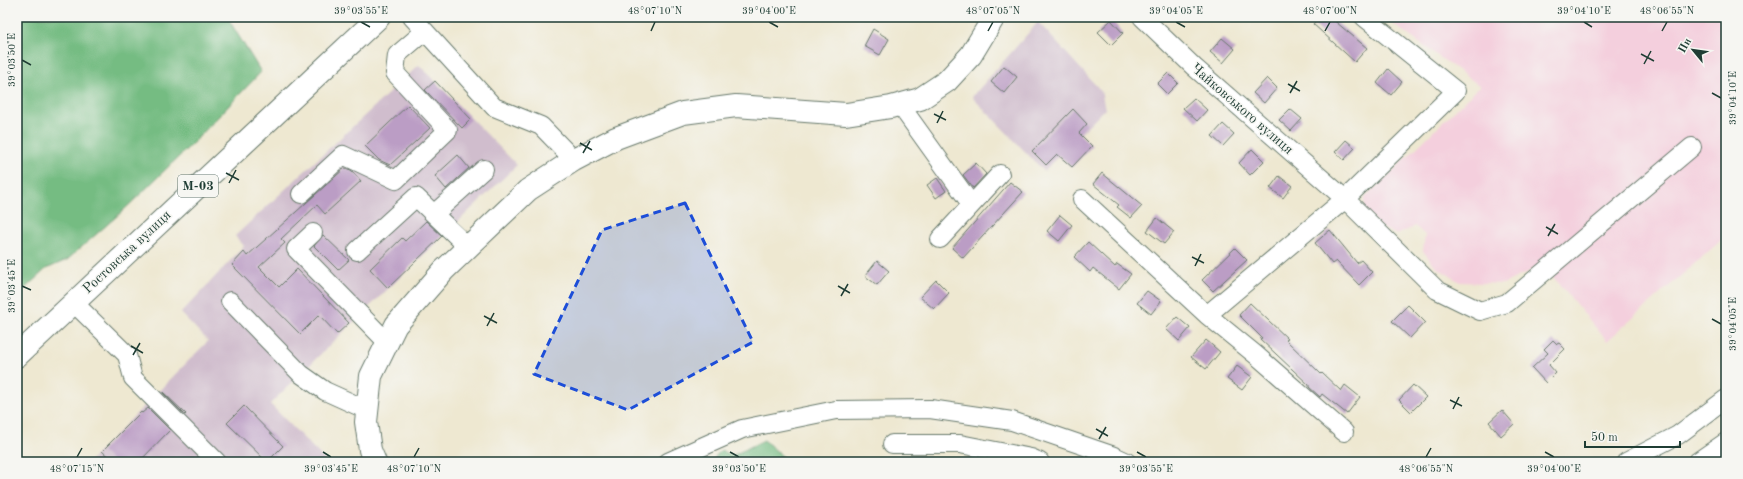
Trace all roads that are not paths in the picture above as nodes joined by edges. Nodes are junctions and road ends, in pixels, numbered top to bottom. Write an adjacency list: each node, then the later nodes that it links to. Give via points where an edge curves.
1 (379, 17): 22 (main road, Ростовська вулиця / М-03)
2 (412, 17): 6 (street)
3 (994, 17): 7 (main road, via 971,55 947,81 920,99)
4 (1142, 17): 14 (street, Чайковського вулиця, via 1194,67)
5 (1364, 17): 14 (street, via 1456,91)
6 (425, 31): 9 (street, via 494,107 540,126); 12 (street, via 397,55 396,73 448,130 396,180 343,155)
7 (895, 106): 9 (main road, via 846,114 736,106 683,113 616,138); 15 (street)
8 (1692, 147): 14 (street, Чайковського вулиця, via 1507,303 1480,312 1437,290)
9 (574, 160): 19 (main road, via 528,190)
10 (484, 169): 16 (street)
11 (1000, 174): 15 (street)
12 (301, 194)
13 (1082, 199): 23 (street)
14 (1345, 199): 23 (street)
15 (971, 204): 18 (street)
16 (434, 214): 19 (street); 20 (street, via 416,197)
17 (313, 233): 24 (street, via 296,249)
18 (940, 239)
19 (468, 247): 24 (main road, via 444,270 396,325)
20 (357, 251)
21 (230, 301): 27 (street, via 301,374 325,391)
22 (73, 302): 25 (main road, Ростовська вулиця / М-03); 31 (street, via 127,355 134,378)
23 (1207, 315): 28 (street)
24 (387, 342): 27 (main road, via 372,376)
25 (17, 356)
26 (1726, 399): 36 (street, via 1678,435)
27 (367, 410): 32 (main road, via 370,450)
28 (1344, 432)
29 (1726, 442): 37 (street)
30 (892, 444): 34 (street, via 960,444)
31 (217, 462)
32 (375, 462)
33 (668, 462): 35 (street, via 750,427 836,410 930,409 1012,421)
34 (1040, 462)
35 (1127, 462)
36 (1626, 462)
37 (1697, 462)

